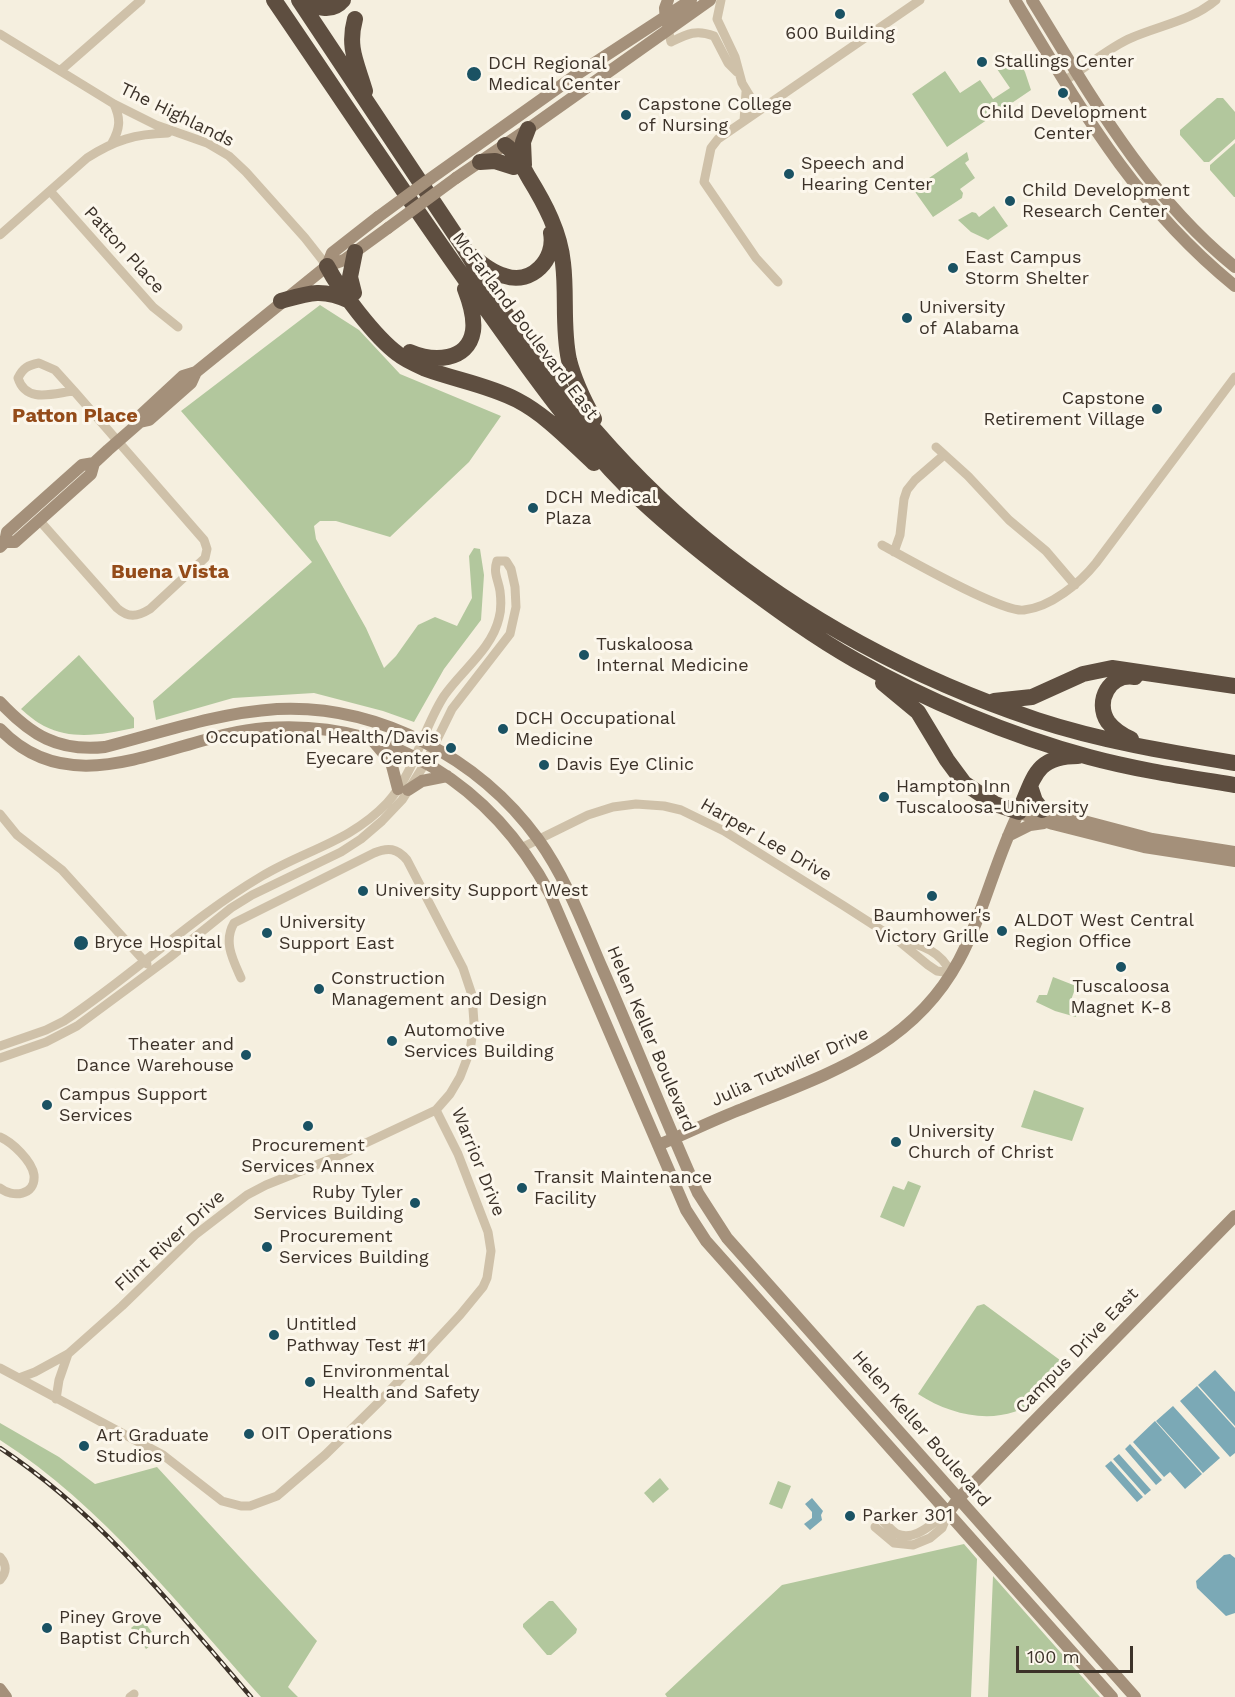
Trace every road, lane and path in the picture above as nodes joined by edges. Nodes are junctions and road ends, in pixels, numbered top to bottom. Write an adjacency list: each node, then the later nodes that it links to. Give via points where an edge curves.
1 (141, 0): 16 (street)
2 (274, 0): 37 (highway, McFarland Boulevard East)
3 (300, 0): 4 (highway, via 329,9); 22 (highway, McFarland Boulevard East)
4 (342, 0)
5 (668, 0): 14 (street)
6 (691, 0): 14 (street)
7 (710, 0): 14 (street)
8 (721, 0): 18 (street, via 717,19 735,57)
9 (920, 0): 23 (street)
10 (1015, 0): 19 (street)
11 (1032, 0): 17 (street)
12 (1216, 0): 17 (street, via 1180,22 1129,39)
13 (355, 19): 22 (highway, via 351,45)
14 (666, 23): 18 (street, via 670,42 690,32 714,36); 25 (street); 35 (street, bridge, via 576,75)
15 (0, 34): 16 (street, The Highlands)
16 (61, 70): 21 (street, The Highlands)
17 (1077, 73): 19 (street); 36 (street, via 1149,180)
18 (738, 74): 20 (street)
19 (1064, 81): 39 (street, via 1102,142 1146,199 1205,261)
20 (746, 92): 23 (street); 24 (street)
21 (114, 104): 26 (street, The Highlands); 27 (street, via 120,122)
22 (371, 109): 33 (highway, McFarland Boulevard East)
23 (759, 111): 24 (street)
24 (744, 121): 38 (street, via 711,148 704,182 756,258)
25 (528, 129): 28 (street); 30 (highway)
26 (174, 132): 27 (street); 35 (street, The Highlands, via 207,143 229,156)
27 (112, 143): 31 (street, via 87,158)
28 (505, 145): 29 (street); 30 (highway, via 513,150)
29 (480, 162): 30 (highway, via 495,161); 34 (street, bridge)
30 (519, 168): 33 (highway, via 551,230 552,243 546,261 533,273 508,277 490,269); 46 (highway, via 539,194 559,237 569,358 585,403)
31 (50, 191): 32 (street); 42 (street, Patton Place, via 153,307)
32 (0, 235)
33 (464, 248): 46 (highway, McFarland Boulevard East, via 546,372)
34 (355, 252): 35 (street, via 344,260); 40 (highway, via 350,278)
35 (322, 259): 40 (highway, via 334,281); 41 (street)
36 (1235, 267)
37 (458, 271): 40 (highway, via 470,302 473,330 466,347 447,358 428,358 402,347); 50 (highway, McFarland Boulevard East, via 531,373)
38 (778, 282)
39 (1235, 286)
40 (352, 297): 41 (highway, via 315,292); 50 (highway, via 400,357 493,390 535,410 596,465)
41 (281, 302): 45 (street, via 196,372 191,382 158,413)
42 (178, 327)
43 (1235, 377): 55 (street, via 1096,563)
44 (74, 391): 44 (street, via 48,365 29,364 18,378 28,393); 45 (street)
45 (118, 441): 49 (street); 51 (street, via 204,540 205,558 150,609 142,614 123,614)
46 (607, 444): 64 (highway, McFarland Boulevard East, via 706,540 798,607 894,660)
47 (936, 447): 48 (street)
48 (944, 455): 54 (street, via 907,490); 55 (street, via 1046,551)
49 (94, 464): 51 (street, via 91,474); 52 (street, via 82,465 65,480 7,532)
50 (627, 487): 58 (highway, McFarland Boulevard East, via 705,556)
51 (39, 520): 52 (street, via 15,542)
52 (3, 545)
53 (882, 545): 54 (street)
54 (894, 552): 55 (street, via 950,582 1017,610 1051,600)
55 (1075, 585)
56 (488, 641): 57 (street); 57 (street, via 499,618 500,591 494,570 497,561 506,561 514,578 516,607 510,634); 61 (street)
57 (498, 649): 63 (street)
58 (855, 660): 70 (highway, McFarland Boulevard East, via 975,717); 77 (highway, via 918,712 964,783)
59 (1235, 686): 64 (highway, via 1112,668 1083,674 1032,697)
60 (1235, 693): 68 (highway, via 1131,676 1120,678 1104,693 1103,712 1113,728)
61 (445, 695): 63 (street); 67 (street)
62 (0, 702): 67 (street, Helen Keller Boulevard, via 28,729 74,748 105,747 232,713 279,709 336,713 375,722)
63 (457, 702): 69 (street)
64 (985, 702): 68 (highway, McFarland Boulevard East, via 1094,736)
65 (0, 729): 66 (street, Helen Keller Boulevard, via 35,754 83,767 109,765 219,735 266,728 312,729)
66 (374, 741): 71 (street, Helen Keller Boulevard); 76 (street, via 391,762)
67 (421, 741): 69 (street, Helen Keller Boulevard); 71 (street)
68 (1145, 747): 72 (highway, McFarland Boulevard East)
69 (434, 748): 71 (street); 83 (street, Helen Keller Boulevard, via 480,777)
70 (1087, 756): 74 (highway, McFarland Boulevard East, via 1161,774); 75 (highway, via 1051,760 1042,765)
71 (421, 759): 73 (street, Helen Keller Boulevard); 76 (street)
72 (1235, 763)
73 (447, 776): 76 (street); 84 (street, Helen Keller Boulevard, via 486,808)
74 (1235, 785)
75 (1030, 786): 78 (highway); 79 (highway)
76 (403, 790): 87 (street, via 350,834 261,877); 88 (street, via 394,808 361,839 231,908)
77 (995, 804): 79 (highway); 82 (street, via 1005,821)
78 (1042, 810): 79 (street, via 1026,808); 85 (street, via 1152,839)
79 (1019, 812): 81 (street); 82 (street, Julia Tutwiler Drive)
80 (0, 814): 87 (street, via 17,835 62,870)
81 (1053, 824): 82 (street, via 1030,825); 86 (street, via 1144,847)
82 (1007, 837): 89 (street, Julia Tutwiler Drive)
83 (538, 839): 84 (street, Harper Lee Drive); 89 (street, Harper Lee Drive, via 613,807 636,804 681,810 724,831 900,942 928,965); 95 (street, Helen Keller Boulevard, via 568,889)
84 (521, 848): 96 (street, Helen Keller Boulevard, via 550,894)
85 (1235, 852)
86 (1235, 861)
87 (144, 962): 88 (street); 91 (street, via 64,1021)
88 (152, 970): 92 (street, via 77,1026)
89 (951, 974): 95 (street, Julia Tutwiler Drive, via 917,1016 869,1054)
90 (241, 978): 93 (street, Warrior Drive, via 228,942 234,923 374,853 392,848 401,852 463,968 472,995 470,1051 450,1094)
91 (0, 1046)
92 (0, 1058)
93 (435, 1110): 99 (street, Flint River Drive, via 248,1195 200,1231); 102 (street, Warrior Drive, via 458,1154 488,1232 491,1251 487,1278 460,1315 381,1400 285,1490 250,1506 222,1501 163,1455)
94 (0, 1137): 97 (street, via 28,1162 34,1174 32,1186 23,1193 12,1195)
95 (674, 1139): 96 (street, Julia Tutwiler Drive); 103 (street, Helen Keller Boulevard, via 698,1193 727,1238)
96 (658, 1145): 104 (street, Helen Keller Boulevard, via 686,1210 713,1250)
97 (0, 1188)
98 (1235, 1216): 103 (street, Campus Drive East)
99 (68, 1354): 101 (street, Flint River Drive); 102 (street)
100 (0, 1368): 101 (street, Warrior Drive)
101 (19, 1377): 102 (street, Warrior Drive)
102 (56, 1399)
103 (958, 1498): 104 (street, Campus Drive East); 111 (street, Helen Keller Boulevard)
104 (948, 1513): 105 (street, via 942,1528 913,1545 894,1543); 110 (street, Helen Keller Boulevard)
105 (879, 1524)
106 (0, 1557): 107 (street, via 6,1569)
107 (0, 1580)
108 (0, 1689): 109 (street)
109 (6, 1697)
110 (1112, 1697)
111 (1135, 1697)

